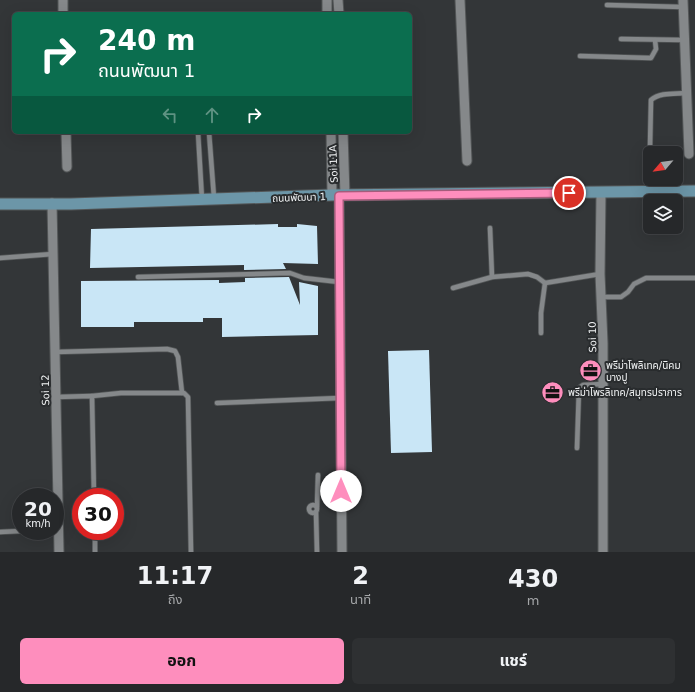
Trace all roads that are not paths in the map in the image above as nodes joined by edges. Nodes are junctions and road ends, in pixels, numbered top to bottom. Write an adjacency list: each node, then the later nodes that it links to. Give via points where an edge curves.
1 (63, 0): 7 (street)
2 (327, 0): 8 (street)
3 (338, 0): 9 (street)
4 (460, 0): 22 (street)
5 (683, 3): 6 (lane); 12 (street)
6 (607, 5)
7 (63, 12)
8 (327, 12)
9 (339, 12)
10 (621, 39): 11 (lane)
11 (655, 40): 12 (lane); 13 (lane, via 656,50 651,58)
12 (684, 40): 14 (street)
13 (580, 56)
14 (686, 93): 20 (lane, via 662,94 651,100); 21 (street)
15 (66, 134): 23 (street)
16 (198, 134): 27 (lane)
17 (209, 134): 28 (lane)
18 (331, 134): 26 (street)
19 (343, 134): 26 (street, Soi 11A)
20 (650, 146)
21 (688, 154)
22 (467, 161)
23 (67, 167)
24 (695, 191): 25 (main road, ถนนพัฒนา 1)
25 (601, 193): 26 (main road, ถนนพัฒนา 1); 34 (street, Soi 10)
26 (339, 195): 28 (main road, ถนนพัฒนา 1); 38 (street)
27 (202, 200): 28 (main road, ถนนพัฒนา 1); 29 (main road, ถนนพัฒนา 1)
28 (214, 200)
29 (52, 203): 30 (main road, ถนนพัฒนา 1); 32 (street, Soi 12)
30 (0, 204)
31 (490, 228): 36 (lane)
32 (53, 254): 33 (lane); 43 (street, Soi 12)
33 (0, 258)
34 (600, 274): 39 (lane); 41 (street, Soi 10)
35 (138, 277): 38 (lane, via 290,273 304,278)
36 (492, 277): 39 (lane, via 528,274); 40 (lane)
37 (695, 278): 41 (lane, via 646,278 634,284 621,297)
38 (339, 282): 48 (street)
39 (545, 283): 42 (lane)
40 (454, 288)
41 (601, 297): 44 (street, Soi 10)
42 (541, 333)
43 (55, 352): 45 (lane, via 167,349 175,351); 47 (street, Soi 12)
44 (603, 384): 50 (lane, via 583,384 579,388); 63 (street, Soi 10)
45 (182, 393): 46 (lane, via 121,393); 60 (lane, via 188,398 189,403)
46 (92, 396): 47 (lane); 53 (lane)
47 (56, 397): 52 (street, Soi 12)
48 (340, 398): 49 (lane); 62 (street)
49 (217, 403)
50 (577, 448)
51 (318, 475): 61 (lane)
52 (57, 488)
53 (94, 488)
54 (12, 531): 55 (lane)
55 (0, 532)
56 (58, 540): 58 (street, Soi 12)
57 (95, 540): 59 (lane)
58 (59, 552)
59 (95, 552)
60 (191, 552)
61 (317, 552)
62 (342, 552)
63 (603, 552)

